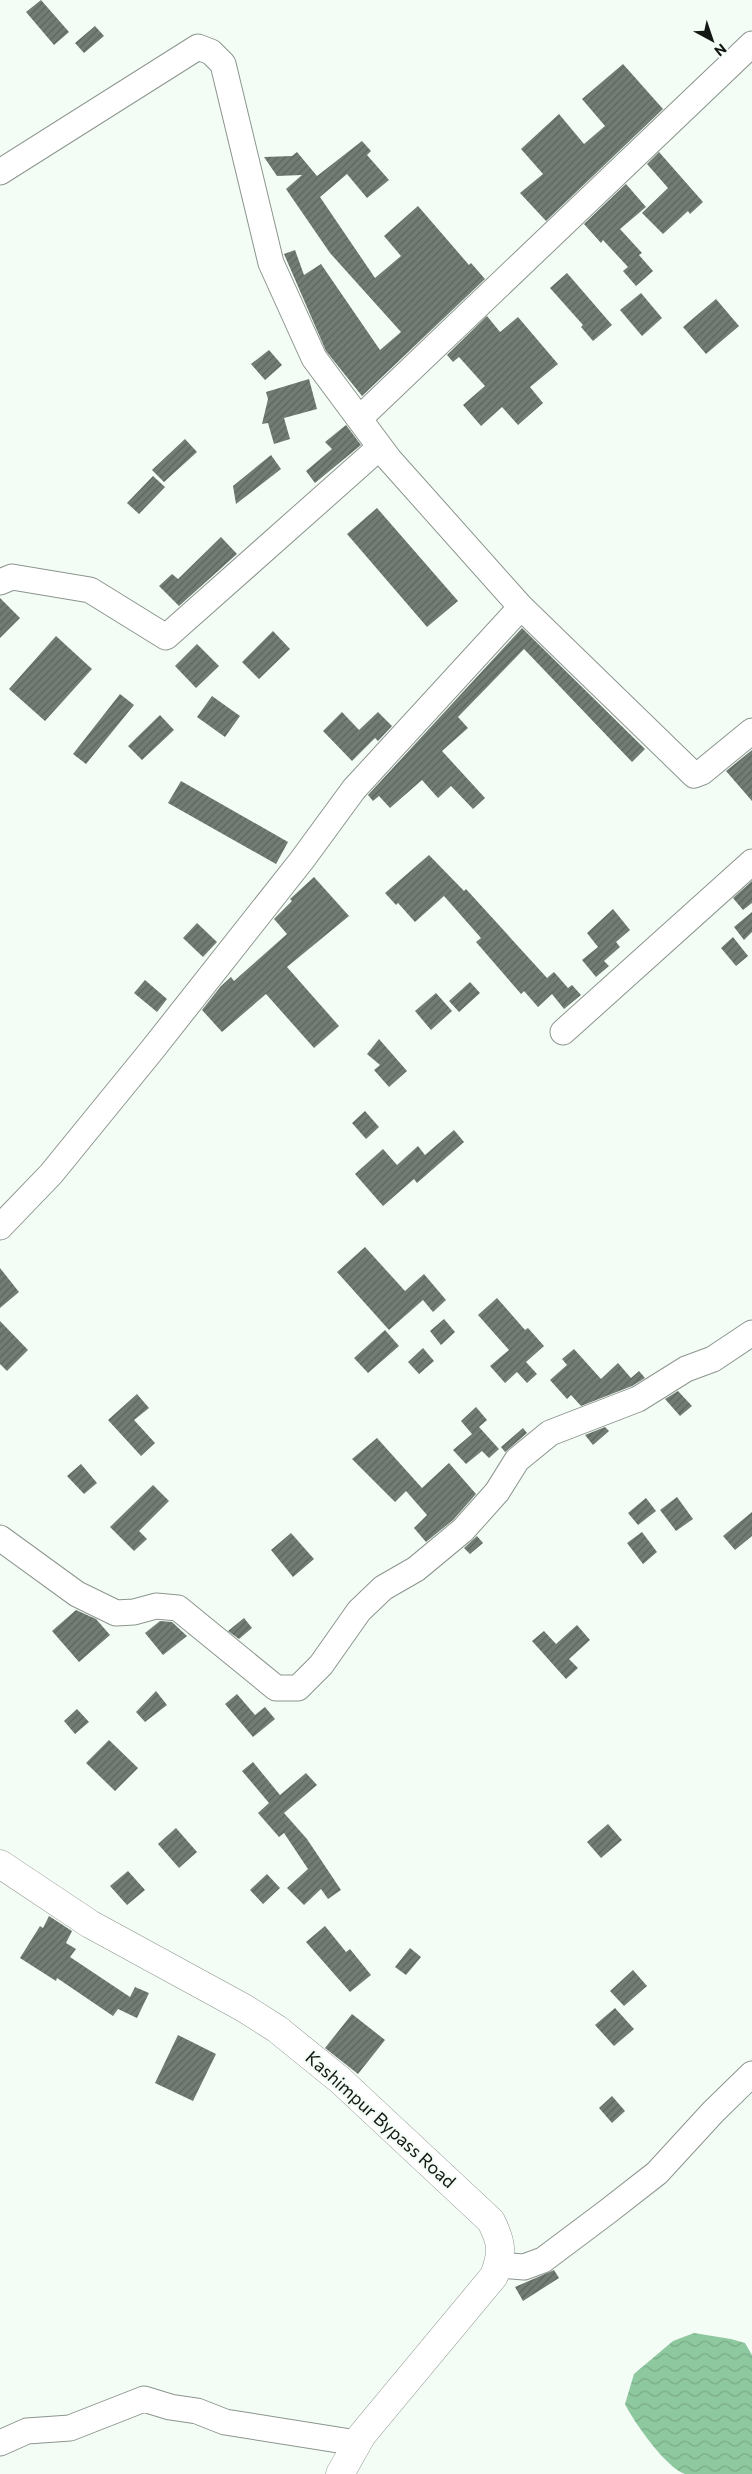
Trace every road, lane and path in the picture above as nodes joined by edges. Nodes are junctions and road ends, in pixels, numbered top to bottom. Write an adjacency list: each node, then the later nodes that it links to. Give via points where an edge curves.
1 (752, 44): 3 (street)
2 (0, 172): 3 (street, via 198,47 211,52 223,64 271,264 314,358)
3 (360, 418): 4 (street)
4 (380, 447): 5 (street, via 166,637 90,590 12,577); 6 (street)
5 (0, 582)
6 (522, 607): 7 (street, via 694,775); 10 (street, via 354,789 152,1050 51,1174)
7 (752, 731)
8 (752, 862): 9 (street)
9 (563, 1032)
10 (0, 1228)
11 (752, 1333): 12 (street, via 713,1359 686,1369 638,1399 550,1433 516,1460 497,1492 463,1530 416,1569 383,1588 359,1611 321,1664 298,1688 276,1688 178,1608 156,1606 116,1613 77,1594)
12 (0, 1538)
13 (0, 1864): 15 (main road, Kashimpur Bypass Road, via 90,1924 244,2008 300,2046 491,2220 502,2242)
14 (752, 2074): 15 (street, via 657,2173 599,2218 543,2260)
15 (496, 2270): 16 (main road)
16 (360, 2439): 17 (street, via 225,2422 197,2411 144,2399 70,2428 27,2431); 18 (main road)
17 (0, 2443)
18 (340, 2474)

